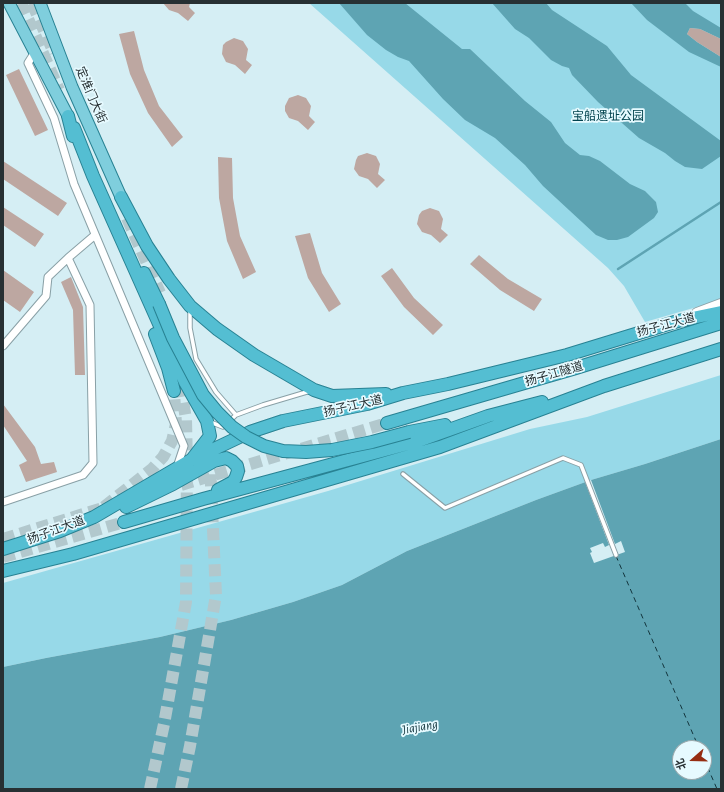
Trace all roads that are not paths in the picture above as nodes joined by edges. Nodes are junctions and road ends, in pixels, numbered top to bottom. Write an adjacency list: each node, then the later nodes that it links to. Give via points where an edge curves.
1 (9, 3): 3 (main road)
2 (40, 3): 6 (main road, 定淮门大街, via 72,86)
3 (35, 52): 4 (main road); 7 (street, via 28,63 54,118 74,184)
4 (68, 116): 5 (highway); 18 (highway, via 78,160 155,334)
5 (74, 128): 21 (highway, bridge, via 173,338 203,395 227,422 246,437 264,446 283,451 306,452 338,449); 22 (highway, via 178,368)
6 (121, 197): 10 (highway, via 147,246)
7 (96, 235): 8 (street); 25 (street, via 184,446)
8 (68, 258): 14 (street, via 48,277 46,296); 27 (street, via 90,305 93,463 83,475)
9 (721, 304): 12 (main road)
10 (190, 306): 17 (highway, via 254,355); 20 (lane, via 190,328 196,359 216,392)
11 (721, 312): 12 (highway, 扬子江大道)
12 (678, 321): 19 (highway, 扬子江大道, via 567,355)
13 (721, 323): 23 (highway, 扬子江隧道)
14 (3, 346)
15 (721, 349): 16 (highway, 扬子江大道)
16 (604, 386): 21 (highway); 33 (highway, 扬子江大道, via 440,447 73,554)
17 (314, 390): 19 (highway, via 332,396); 20 (lane, via 263,404)
18 (174, 391)
19 (403, 393): 24 (highway, 扬子江大道, via 367,404 283,421 250,432)
20 (236, 415): 22 (lane, via 223,427)
21 (488, 416): 28 (highway, via 415,442)
22 (207, 421): 24 (highway, via 210,436)
23 (387, 423)
24 (191, 460): 25 (highway, 扬子江大道)
25 (177, 468): 29 (highway, 扬子江大道)
26 (403, 474): 32 (lane, via 445,508 563,458 581,465)
27 (4, 499)
28 (203, 499): 29 (highway, via 233,482 238,471 232,461 226,458 214,461 128,506); 30 (highway)
29 (94, 517): 31 (highway, 扬子江大道)
30 (124, 522)
31 (3, 549)
32 (616, 555)
33 (3, 571)

